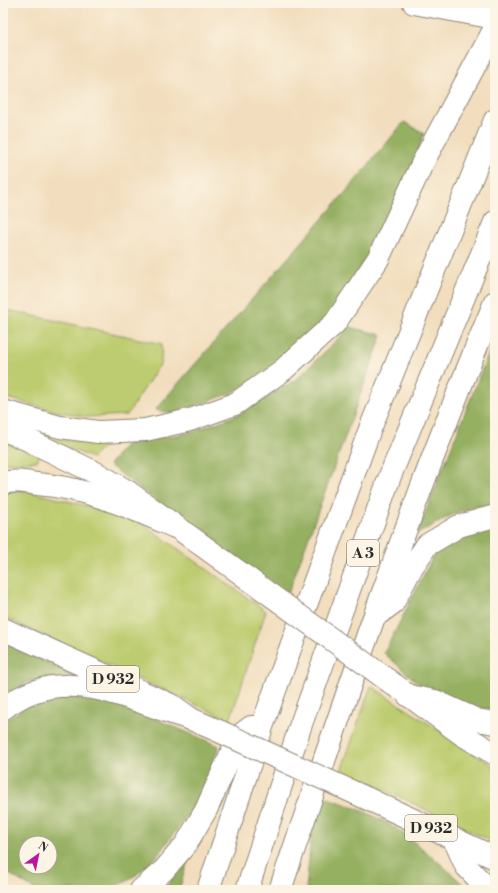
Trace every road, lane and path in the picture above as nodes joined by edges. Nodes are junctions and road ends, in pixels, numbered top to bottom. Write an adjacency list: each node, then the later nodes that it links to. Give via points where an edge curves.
1 (414, 3): 2 (main road)
2 (495, 18)
3 (495, 28): 7 (main road, via 422,164 378,259 335,322 283,370 235,404 190,420 145,430 98,432 60,427)
4 (495, 120): 16 (main road, A 3, via 370,429)
5 (495, 222): 25 (main road, A 3, via 390,476 300,727)
6 (495, 302): 12 (main road, via 418,494)
7 (3, 411)
8 (3, 430): 11 (main road, via 98,474 127,491)
9 (3, 483): 11 (main road, via 11,481 88,492)
10 (495, 516): 12 (main road, via 458,526 427,546 412,567 393,603)
11 (175, 527): 14 (main road, bridge)
12 (373, 619): 22 (main road)
13 (3, 630): 17 (main road, D 932, via 173,706)
14 (405, 692): 18 (main road, via 435,701 477,720); 19 (main road)
15 (3, 709): 17 (main road, via 31,693 66,685 86,686 106,690)
16 (265, 718): 23 (main road, via 238,736 206,810 186,844 164,870); 24 (main road, A 3)
17 (191, 720): 20 (main road, D 932, bridge)
18 (495, 723)
19 (495, 754)
20 (454, 839): 21 (main road, D 932); 26 (main road, via 466,866)
21 (495, 858)
22 (283, 886)
23 (141, 890)
24 (208, 890)
25 (247, 890)
26 (489, 890)

